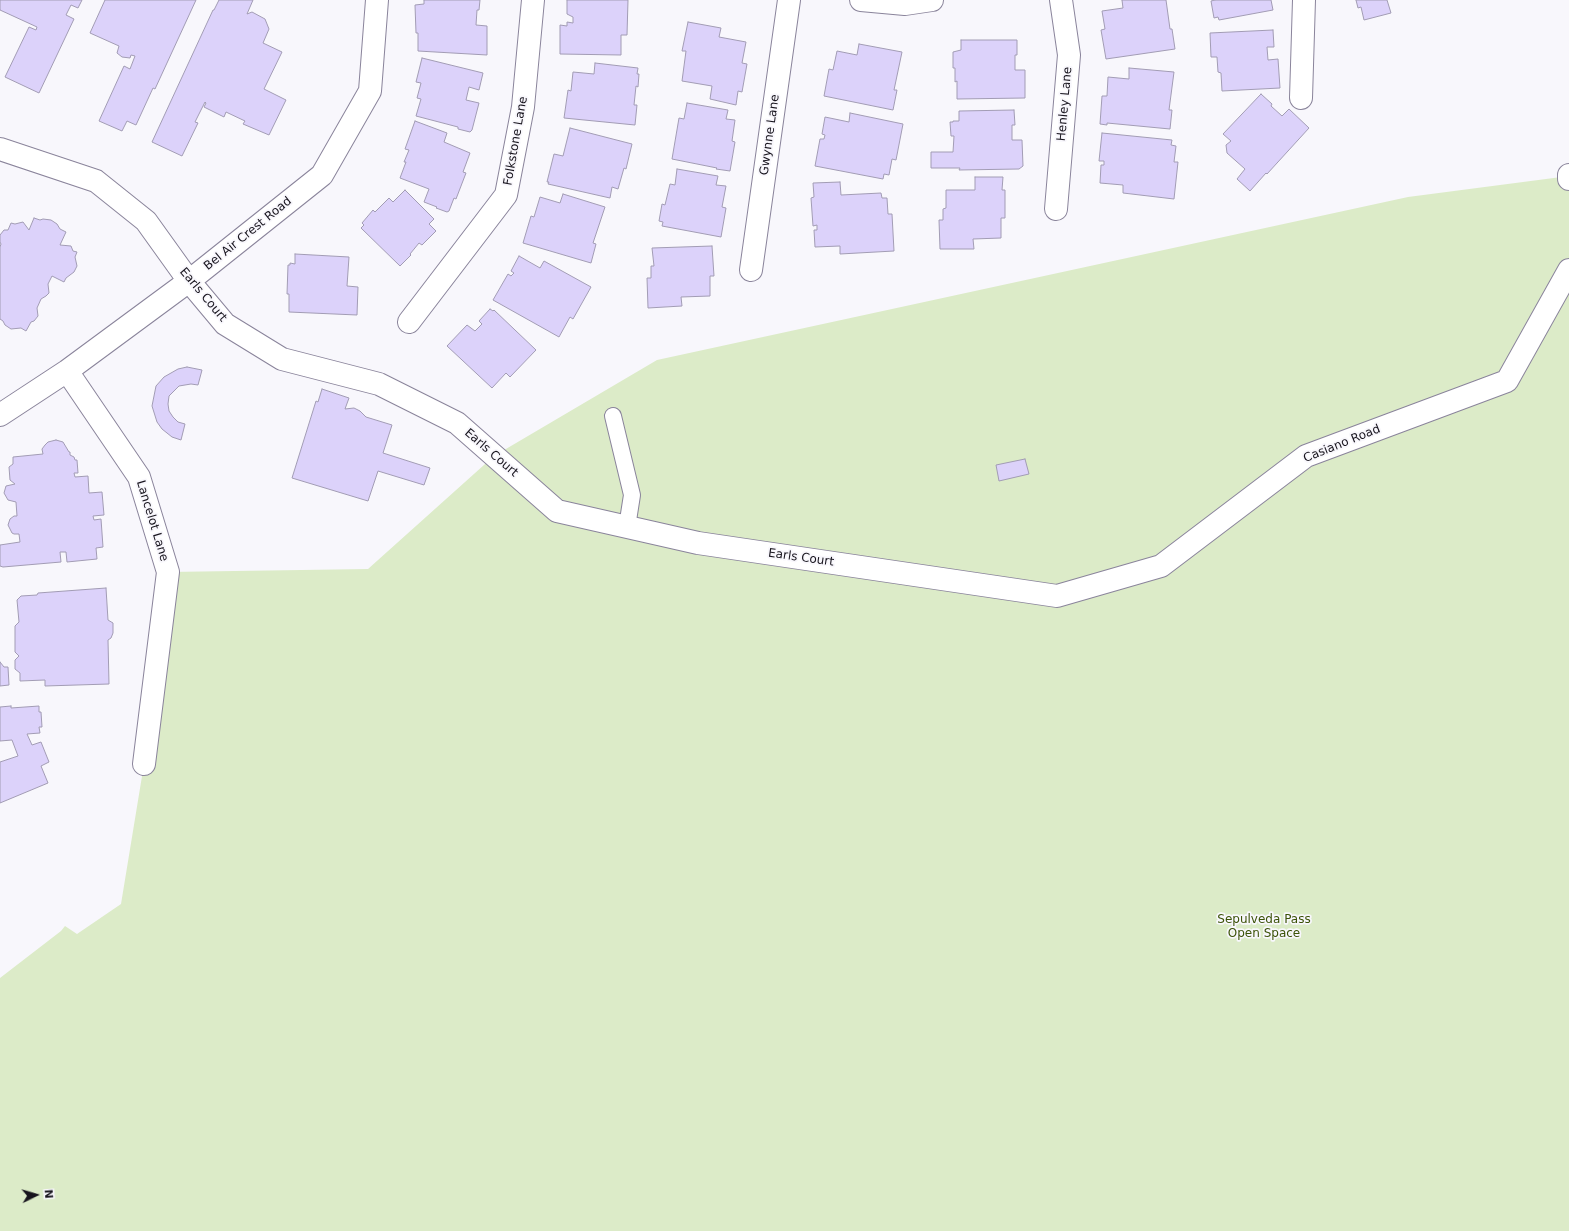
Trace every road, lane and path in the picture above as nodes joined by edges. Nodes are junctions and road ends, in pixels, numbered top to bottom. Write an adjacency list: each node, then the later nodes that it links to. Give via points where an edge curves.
1 (377, 0): 15 (street, Bel Air Crest Road, via 370,91 322,175)
2 (533, 0): 16 (street, Folkstone Lane, via 523,107 506,194)
3 (789, 0): 13 (street, Gwynne Lane)
4 (861, 0): 5 (street, via 905,4)
5 (932, 0)
6 (1061, 0): 12 (street, Henley Lane, via 1069,55)
7 (1304, 0): 8 (street)
8 (1300, 98)
9 (0, 149): 15 (street, Earls Court, via 96,181 146,221)
10 (1569, 175): 11 (street)
11 (1569, 179)
12 (1056, 209)
13 (751, 270)
14 (1569, 270): 21 (street, Casiano Road, via 1507,381 1306,456 1161,566)
15 (189, 280): 17 (street, Bel Air Crest Road); 20 (street, Earls Court, via 225,324 282,359 379,384 457,423 557,511)
16 (409, 322)
17 (67, 371): 18 (street, Bel Air Crest Road); 22 (street, Lancelot Lane, via 139,477 168,572)
18 (0, 415)
19 (613, 416): 20 (lane, via 632,495)
20 (627, 527): 21 (street, Earls Court, via 698,543)
21 (1057, 596)
22 (144, 764)

